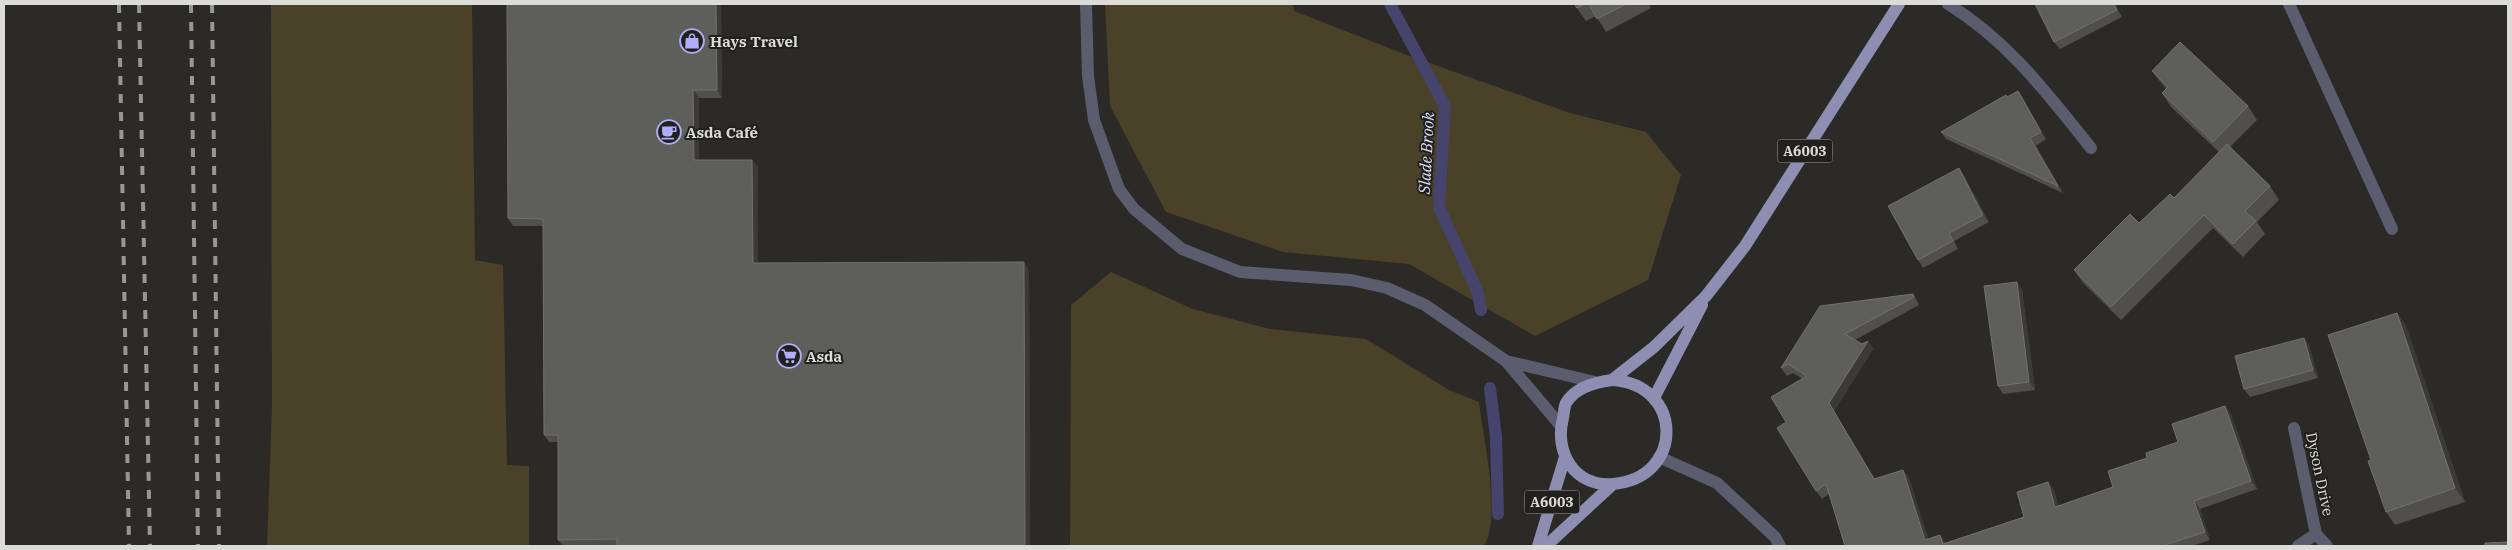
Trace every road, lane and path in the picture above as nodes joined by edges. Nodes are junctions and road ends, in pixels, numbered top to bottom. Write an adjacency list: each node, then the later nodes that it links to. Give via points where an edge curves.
1 (1086, 4): 8 (street, via 1088,76 1094,120 1119,189 1134,209 1182,249 1240,272 1351,280 1387,288 1426,305)
2 (1899, 4): 7 (main road, A6003, via 1745,246)
3 (1948, 4): 5 (street, via 1976,21 2027,68)
4 (2289, 4): 6 (street)
5 (2091, 148)
6 (2392, 229)
7 (1706, 296): 9 (main road, A6003, via 1654,347); 11 (main road, A6003)
8 (1506, 361): 10 (street); 12 (street)
9 (1612, 380): 10 (main road); 11 (main road, via 1631,383)
10 (1595, 382): 12 (main road, via 1566,404)
11 (1654, 398): 14 (main road, via 1666,421 1668,433 1667,445)
12 (1561, 426): 15 (main road)
13 (2294, 428): 17 (street, Dyson Drive)
14 (1659, 457): 16 (main road, via 1650,470 1634,479); 20 (street, via 1717,483 1775,537)
15 (1565, 458): 16 (main road, via 1576,474 1592,482); 18 (main road, A6003)
16 (1613, 484): 19 (main road, A6003)
17 (2316, 534): 21 (street, Dyson Drive); 22 (street)
18 (1538, 546)
19 (1546, 546)
20 (1780, 546)
21 (2298, 546)
22 (2327, 546)

